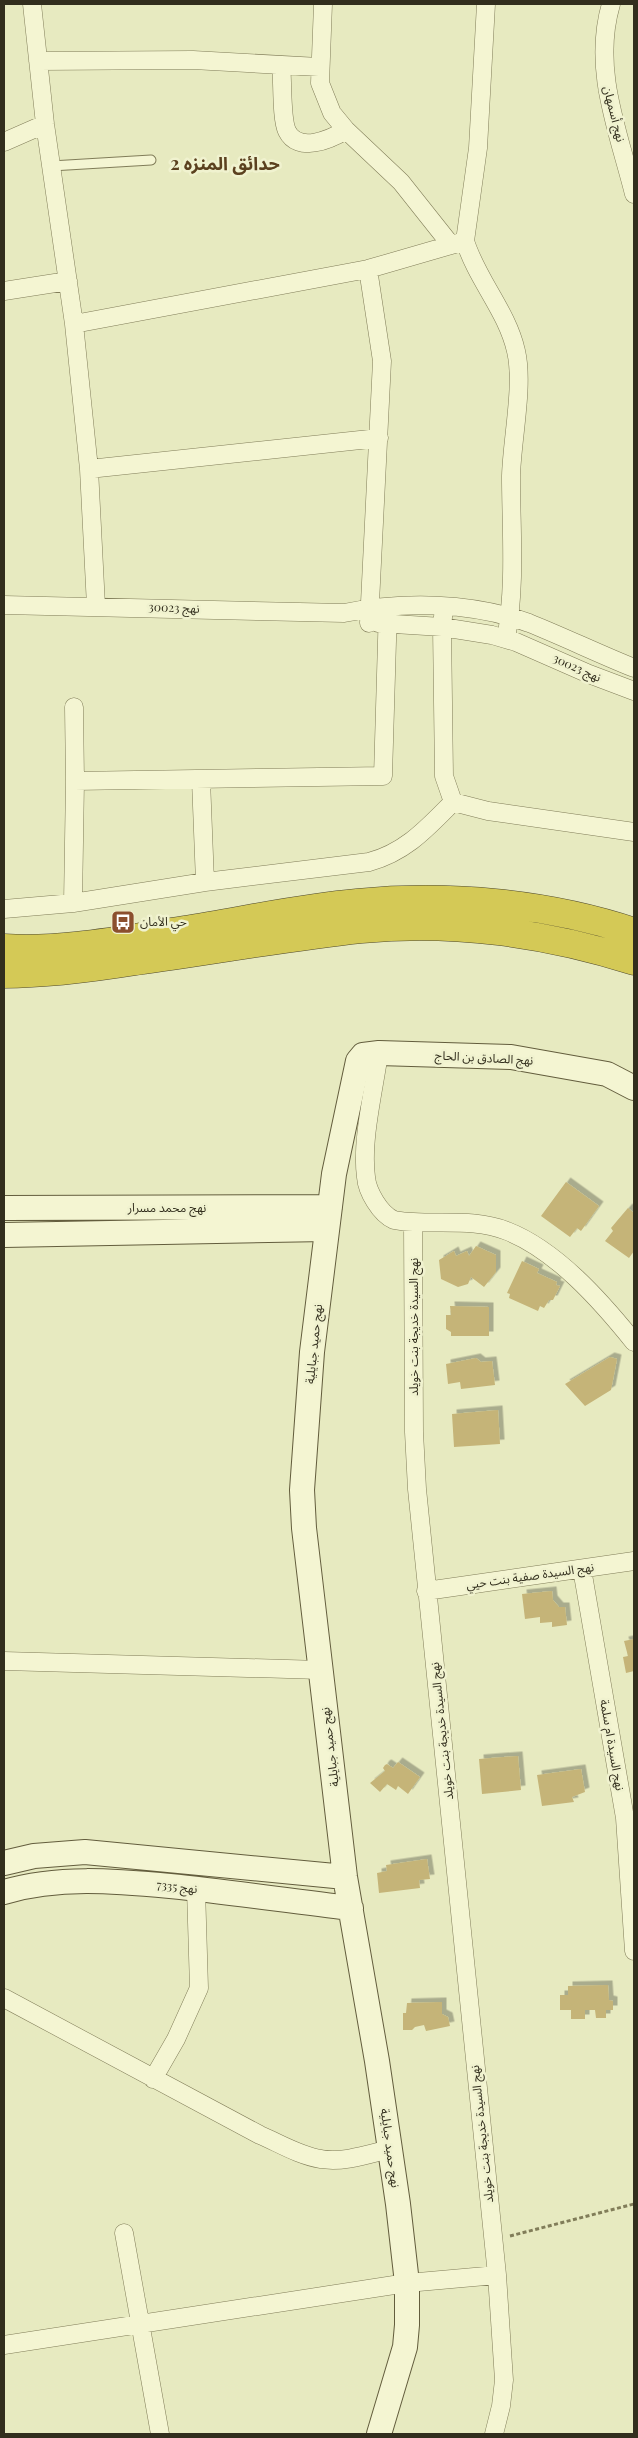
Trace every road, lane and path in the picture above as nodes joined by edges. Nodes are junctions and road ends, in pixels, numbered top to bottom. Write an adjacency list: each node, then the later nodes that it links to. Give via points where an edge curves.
1 (32, 4): 5 (street)
2 (323, 4): 7 (street)
3 (486, 4): 14 (street, via 478,148)
4 (611, 4): 13 (street, نهج أسمهان, via 604,28 605,86)
5 (38, 61): 6 (street, via 193,60); 8 (street)
6 (281, 65): 7 (street); 9 (street, via 284,122 294,139 306,144 314,143)
7 (319, 66): 9 (street, via 324,96 332,113)
8 (45, 124): 10 (street); 12 (street)
9 (346, 130): 14 (street)
10 (4, 142)
11 (150, 160): 12 (lane)
12 (51, 166): 16 (street)
13 (634, 194)
14 (458, 243): 15 (street); 26 (street, via 470,256 512,335 520,368 511,475 513,563)
15 (368, 268): 18 (street); 19 (street, via 382,361)
16 (68, 281): 17 (street); 18 (street)
17 (4, 291)
18 (74, 324): 20 (street)
19 (379, 438): 20 (street); 24 (street)
20 (89, 469): 22 (street)
21 (4, 605): 22 (street, نهج 30023)
22 (96, 606): 24 (street, نهج 30023)
23 (444, 607): 25 (street, نهج 30023); 26 (street, نهج 30023); 27 (street)
24 (369, 615): 25 (street, نهج 30023)
25 (388, 616): 27 (street, نهج 30023); 32 (street, via 383,776)
26 (510, 617): 28 (street); 29 (street, نهج 30023)
27 (442, 627): 28 (street, نهج 30023); 34 (street, via 444,776)
28 (506, 639): 30 (street, نهج 30023)
29 (634, 668)
30 (634, 691)
31 (74, 707): 33 (street)
32 (201, 780): 33 (street); 36 (street)
33 (76, 781): 37 (street)
34 (453, 802): 35 (street); 36 (street, via 423,832 390,856 369,862)
35 (634, 832)
36 (205, 882): 37 (street)
37 (73, 903): 38 (street)
38 (4, 909)
39 (634, 932): 40 (highway, via 560,913 490,902 419,900 356,903 86,945 31,950)
40 (4, 948)
41 (634, 961): 42 (highway, via 545,938 489,929 420,927 362,929 90,968)
42 (4, 974)
43 (369, 1055): 44 (street, نهج الصادق بن الحاج, via 510,1057 607,1074); 46 (street, نهج حميد جبايلية, via 346,1111); 47 (street, via 366,1178 370,1192 386,1213 393,1219)
44 (634, 1088)
45 (4, 1208): 46 (street, نهج محمد مسرار)
46 (328, 1218): 48 (street, نهج محمد مسرار); 54 (street, نهج حميد جبايلية, via 312,1352 302,1490)
47 (413, 1222): 49 (street, via 475,1223 524,1239 582,1284); 52 (street, نهج السيدة خديجة بنت خويلد, via 414,1432)
48 (4, 1235)
49 (634, 1342)
50 (634, 1561): 51 (street, نهج السيدة صفية بنت حيي)
51 (582, 1569): 52 (street, نهج السيدة صفية بنت حيي); 60 (street, نهج السيدة ام سلمة, via 625,1818)
52 (426, 1591): 66 (street, نهج السيدة خديجة بنت خويلد)
53 (4, 1661): 54 (street)
54 (321, 1670): 56 (street, نهج حميد جبايلية)
55 (4, 1863): 56 (street, via 34,1856 85,1852)
56 (345, 1877): 59 (street, نهج حميد جبايلية)
57 (196, 1889): 58 (street, نهج 7335, via 99,1881 56,1882); 59 (street, نهج 7335); 62 (street, via 199,1988)
58 (4, 1892)
59 (351, 1908): 63 (street, نهج حميد جبايلية)
60 (634, 1951)
61 (4, 1998): 62 (street)
62 (153, 2079): 63 (street, via 260,2135 309,2156 335,2159)
63 (390, 2150): 68 (street, نهج حميد جبايلية)
64 (634, 2204): 66 (path)
65 (124, 2233): 69 (street)
66 (493, 2241): 67 (street, نهج السيدة خديجة بنت خويلد)
67 (497, 2275): 68 (street); 73 (street, نهج السيدة خديجة بنت خويلد, via 504,2380)
68 (407, 2283): 69 (street); 72 (street, نهج حميد جبايلية, via 405,2346)
69 (140, 2324): 70 (street); 71 (street)
70 (4, 2345)
71 (160, 2434)
72 (379, 2434)
73 (494, 2434)

